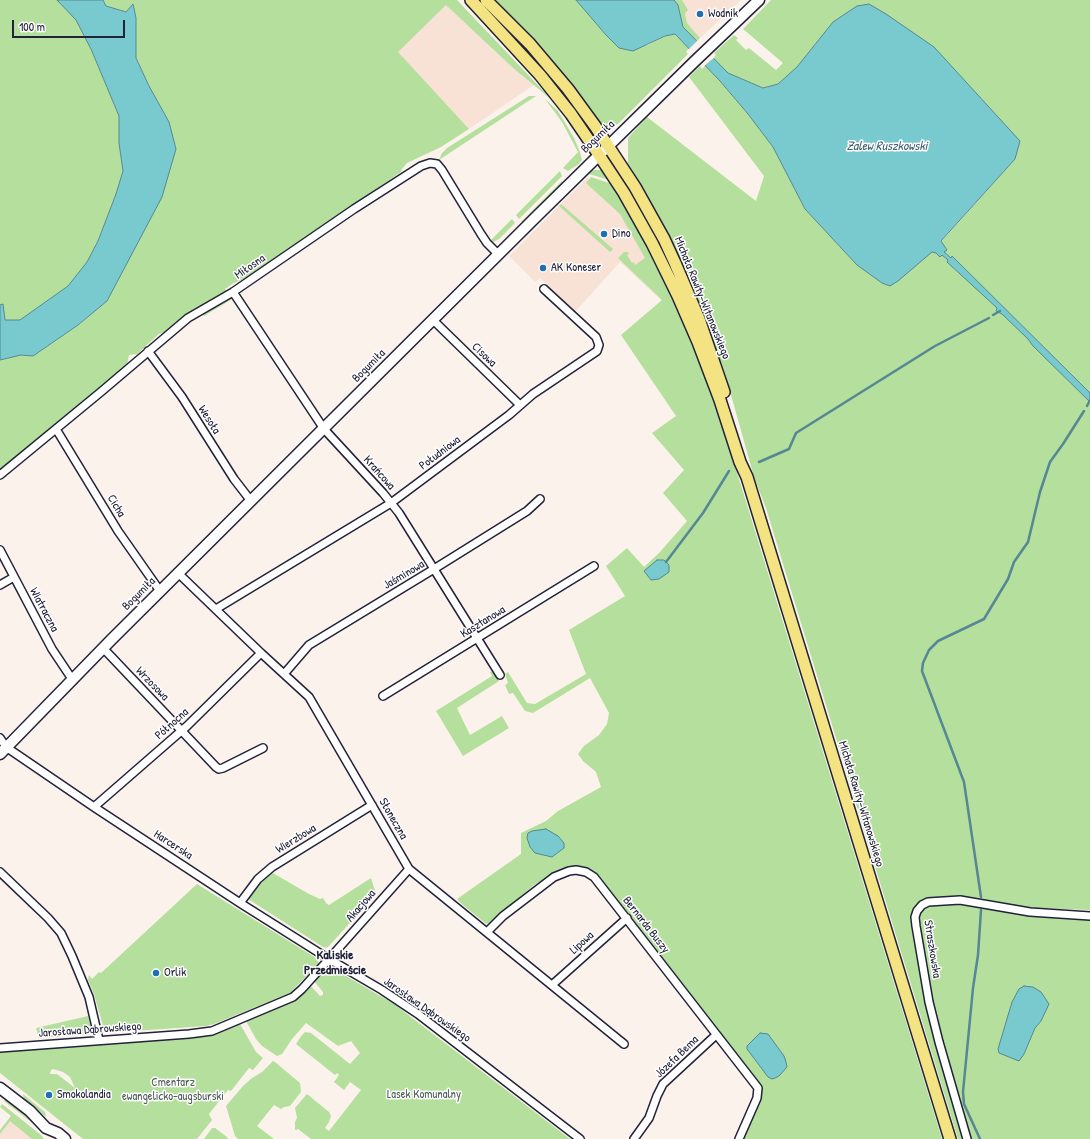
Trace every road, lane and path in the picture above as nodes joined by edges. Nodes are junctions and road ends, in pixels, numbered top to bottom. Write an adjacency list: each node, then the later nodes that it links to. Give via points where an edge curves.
1 (471, 0): 5 (main road, Michała Rawity-Witanowskiego, via 544,80)
2 (486, 0): 4 (main road, Michała Rawity-Witanowskiego, via 547,64)
3 (759, 0): 4 (street, Bogumiła)
4 (608, 146): 5 (street, Bogumiła); 15 (main road, Michała Rawity-Witanowskiego, via 650,213 688,291 719,374 745,461)
5 (599, 155): 6 (street, Bogumiła); 15 (main road, Michała Rawity-Witanowskiego, via 639,219 678,296 711,376)
6 (499, 254): 8 (street, Miłosna, via 486,243 442,170 436,164 430,163 354,209); 9 (street, Bogumiła)
7 (544, 289): 11 (street, Południowa, via 596,337 600,345 592,356)
8 (233, 292): 10 (street, Miłosna, via 188,318); 13 (street, Krańcowa)
9 (434, 320): 11 (street, Cisowa); 13 (street, Bogumiła)
10 (148, 351): 12 (street, Miłosna); 17 (street, Wesoła)
11 (520, 405): 18 (street, Południowa)
12 (56, 429): 14 (street, Miłosna); 25 (street, Cicha, via 118,531)
13 (324, 429): 17 (street, Bogumiła); 18 (street, Krańcowa)
14 (0, 475)
15 (747, 477): 57 (main road, Michała Rawity-Witanowskiego)
16 (540, 499): 21 (street, Jaśminowa, via 527,511)
17 (251, 501): 22 (street, Bogumiła)
18 (391, 503): 21 (street, Krańcowa); 26 (street, Południowa)
19 (0, 550): 23 (street, Wiatraczna)
20 (594, 566): 27 (street, Kasztanowa)
21 (434, 570): 27 (street, Krańcowa); 30 (street, Jaśminowa, via 309,645)
22 (178, 573): 25 (street, Bogumiła); 26 (street, Słoneczna)
23 (14, 577): 24 (street); 32 (street, Wiatraczna, via 52,649)
24 (0, 585)
25 (160, 591): 28 (street, Bogumiła)
26 (216, 609): 29 (street, Słoneczna)
27 (477, 638): 31 (street, Krańcowa); 33 (street, Kasztanowa)
28 (102, 648): 32 (street, Bogumiła); 34 (street, Wrzosowa)
29 (261, 653): 30 (street, Słoneczna); 34 (street, Północna)
30 (284, 674): 38 (street, Słoneczna, via 309,697)
31 (500, 675)
32 (72, 679): 37 (street, Bogumiła)
33 (383, 696)
34 (181, 730): 36 (street, Wrzosowa, via 219,769); 39 (street, Północna)
35 (0, 738): 37 (street)
36 (263, 748)
37 (3, 750): 39 (street, Harcerska)
38 (372, 805): 40 (street, Słoneczna); 42 (street, Wierzbowa, via 272,867 258,879)
39 (94, 807): 42 (street, Harcerska)
40 (409, 869): 45 (street, Słoneczna); 46 (street, Akacjowa)
41 (0, 872): 49 (street, via 61,933 89,997)
42 (240, 903): 46 (street, Harcerska)
43 (1090, 916): 58 (street, Straszkowska, via 1030,912 960,900 928,902 917,911 916,926 929,1002)
44 (627, 918): 45 (street, Bernarda Buszy, via 594,877 582,870 576,870 547,882 503,916); 47 (street, Lipowa); 48 (street, Bernarda Buszy)
45 (487, 932): 47 (street, Słoneczna)
46 (329, 959): 49 (street, Jarosława Dąbrowskiego, via 293,997 219,1028 197,1033); 54 (street, Jarosława Dąbrowskiego, via 418,1014)
47 (552, 985): 50 (street, Słoneczna)
48 (716, 1036): 55 (street, Józefa Bema, via 663,1084 649,1118); 56 (street, Bernarda Buszy, via 758,1088 757,1098)
49 (98, 1040): 51 (street, Jarosława Dąbrowskiego)
50 (624, 1044)
51 (0, 1048)
52 (0, 1088): 53 (street, via 30,1111 46,1128)
53 (62, 1136)
54 (580, 1139)
55 (634, 1139)
56 (739, 1139)
57 (950, 1139)
58 (967, 1139)

